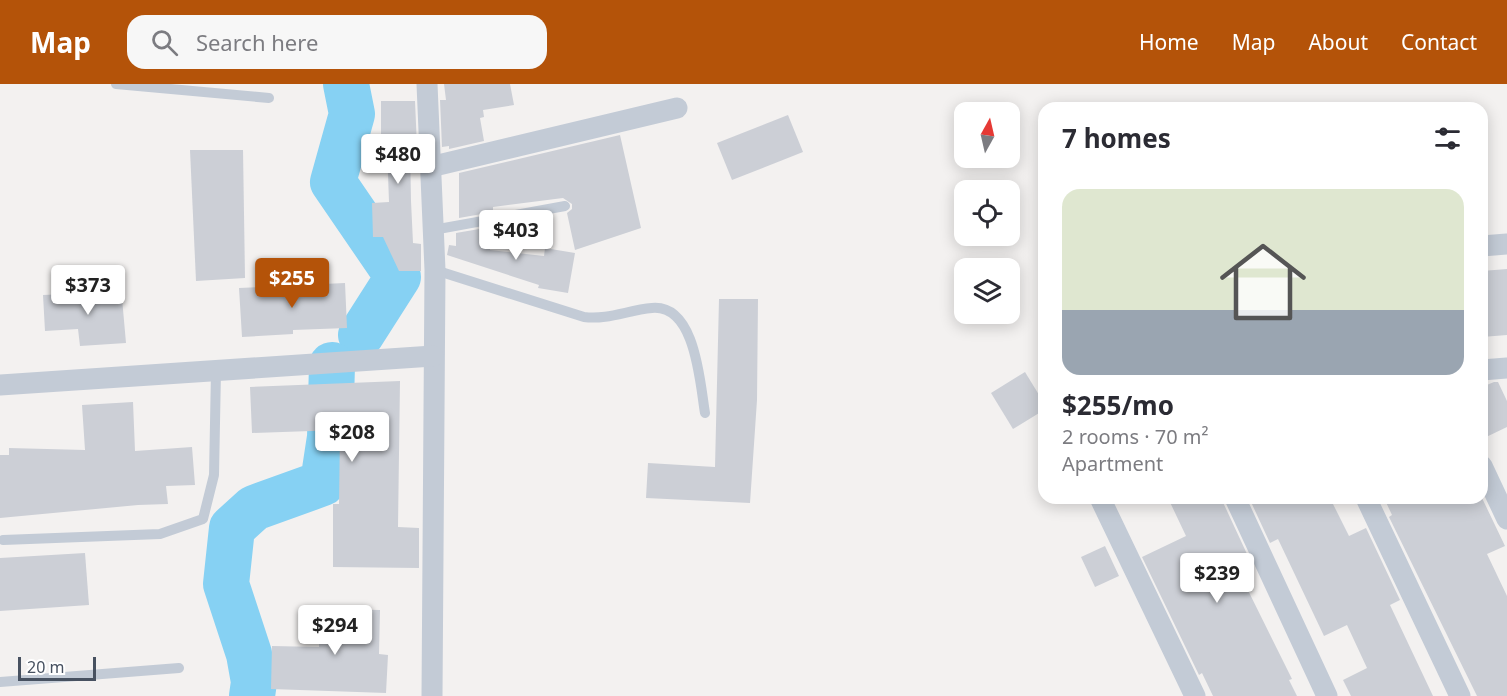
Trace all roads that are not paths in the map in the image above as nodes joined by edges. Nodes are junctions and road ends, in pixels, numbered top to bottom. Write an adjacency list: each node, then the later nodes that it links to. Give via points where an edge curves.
1 (116, 84): 3 (lane)
2 (427, 84): 5 (street)
3 (268, 98)
4 (676, 108): 5 (street)
5 (430, 167): 7 (street)
6 (566, 206): 7 (lane)
7 (433, 230): 10 (street)
8 (1507, 244): 9 (street)
9 (1488, 246)
10 (435, 270): 11 (street); 16 (lane, via 584,316 605,317 665,308 689,334)
11 (433, 356): 14 (street); 25 (street)
12 (1507, 368): 13 (street)
13 (1488, 370)
14 (216, 371): 15 (street); 22 (lane, via 214,475 202,519 160,534)
15 (0, 386)
16 (705, 413)
17 (1488, 479): 21 (street)
18 (1103, 504): 26 (street)
19 (1238, 504): 27 (street)
20 (1369, 504): 28 (street)
21 (1507, 519)
22 (3, 540)
23 (179, 668): 24 (lane)
24 (0, 682)
25 (432, 696)
26 (1195, 696)
27 (1327, 696)
28 (1460, 696)

